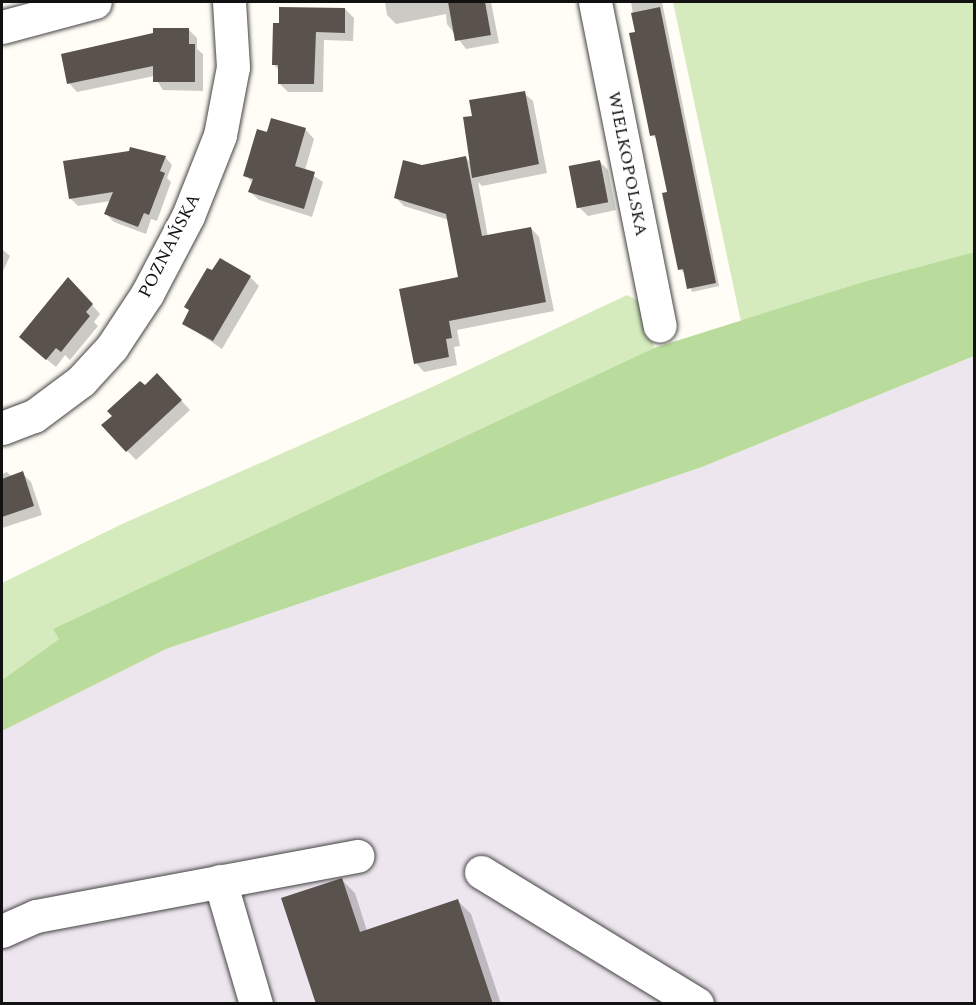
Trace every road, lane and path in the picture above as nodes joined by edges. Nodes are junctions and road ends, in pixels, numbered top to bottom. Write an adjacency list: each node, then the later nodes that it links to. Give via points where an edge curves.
1 (95, 2): 4 (street)
2 (228, 2): 6 (street, POZNAŃSKA, via 232,67 220,135 188,216 147,294 112,347 81,381 34,416)
3 (595, 2): 5 (street, WIELKOPOLSKA)
4 (2, 27)
5 (660, 326)
6 (2, 428)
7 (357, 856): 9 (street)
8 (480, 872): 12 (street)
9 (220, 881): 10 (street, via 36,916); 11 (street)
10 (2, 931)
11 (256, 1004)
12 (697, 1004)

